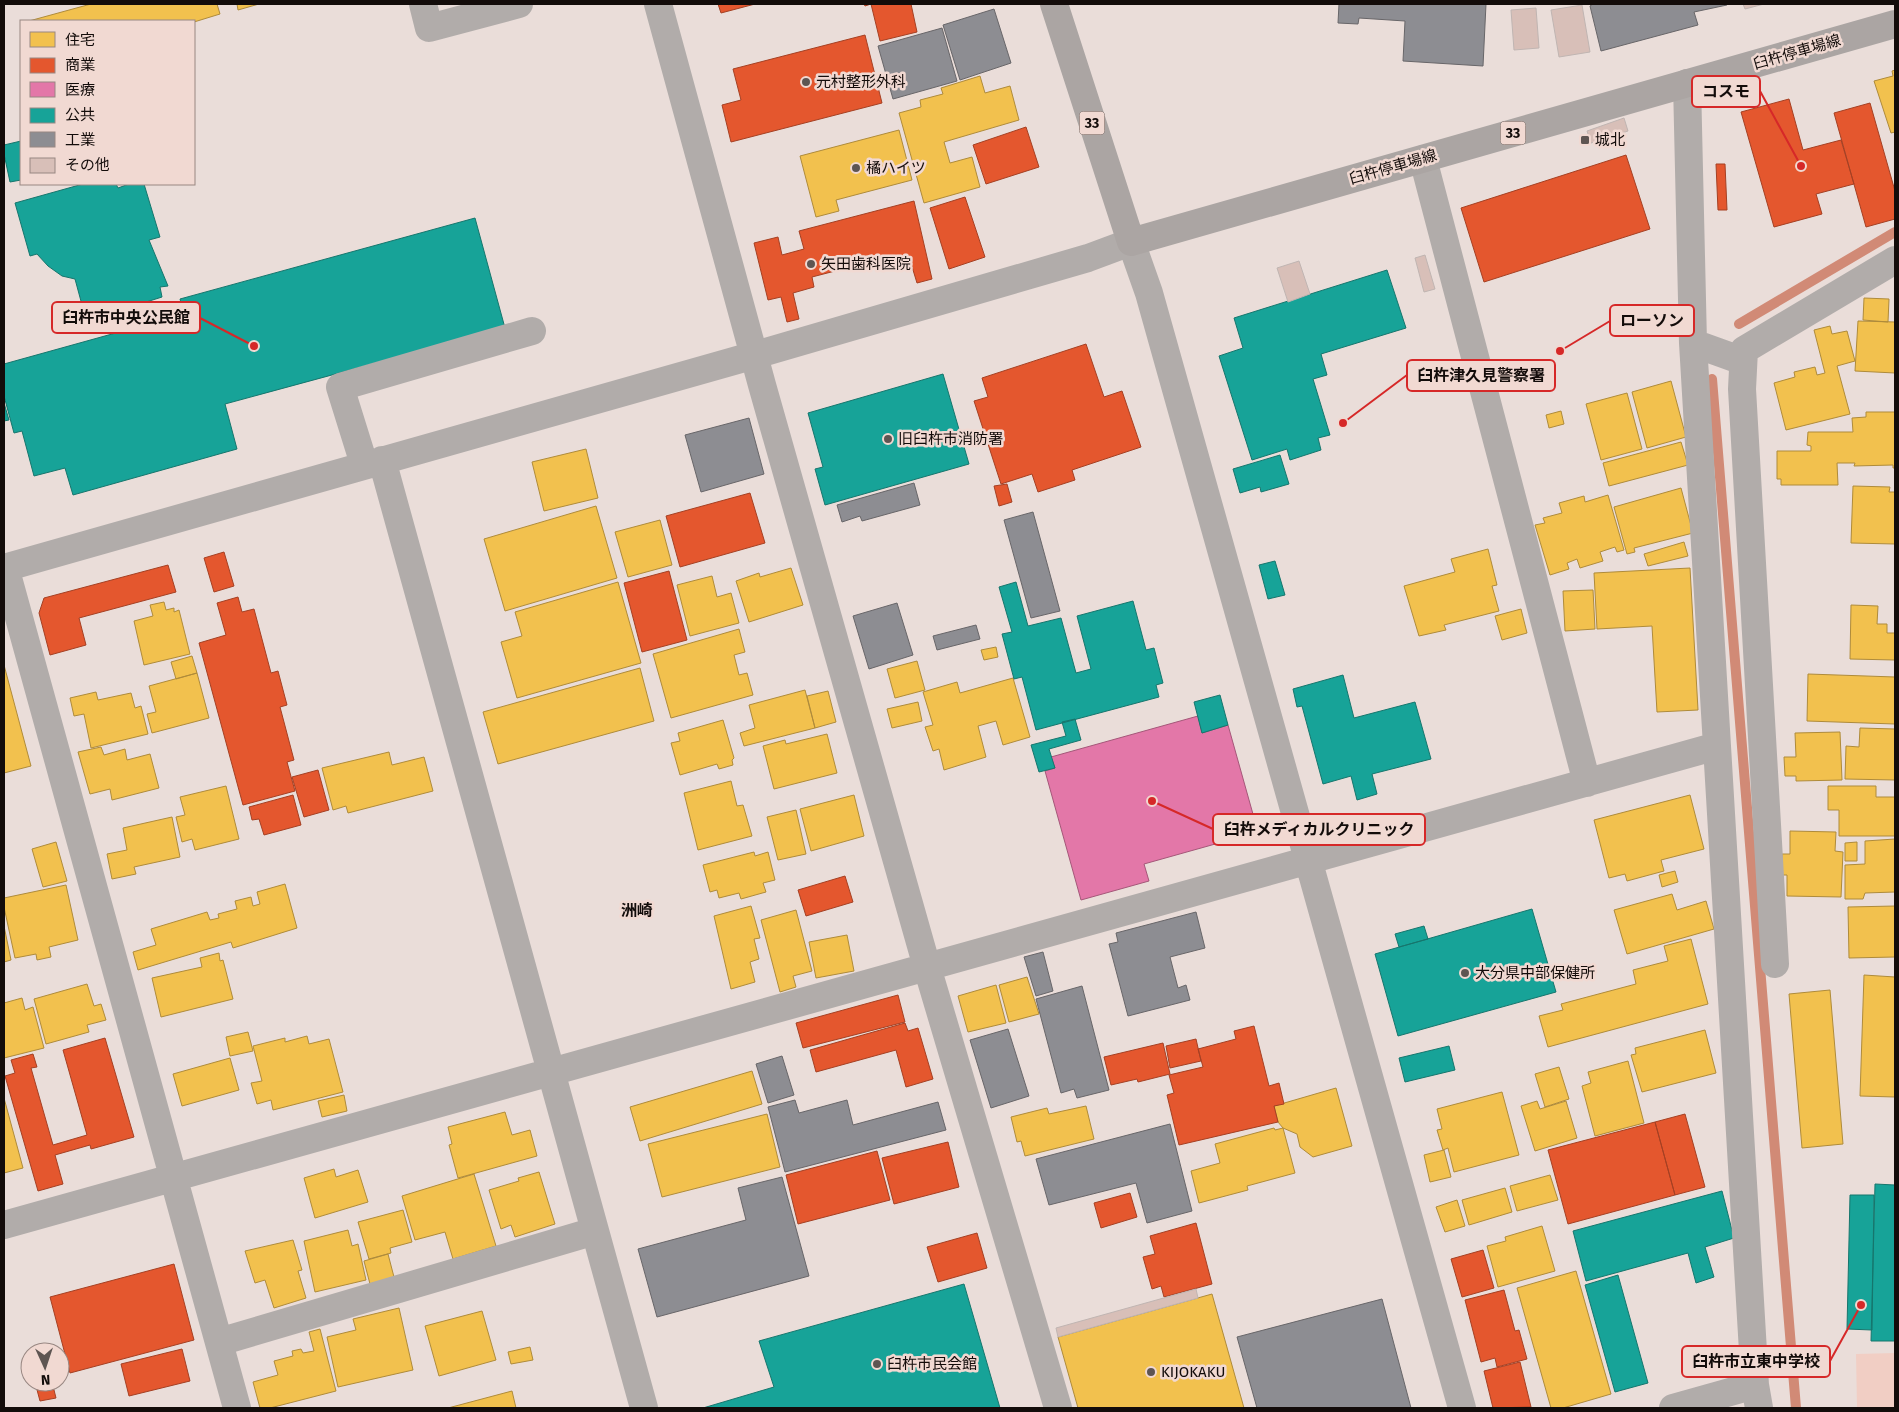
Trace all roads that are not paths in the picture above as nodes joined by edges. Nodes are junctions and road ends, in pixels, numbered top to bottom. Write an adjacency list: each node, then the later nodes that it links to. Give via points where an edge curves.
1 (423, 4): 2 (street, via 430,28)
2 (519, 4)
3 (658, 4): 12 (street)
4 (1054, 4): 8 (main road, 33)
5 (1895, 24): 6 (main road, 臼杵停車場線 / 33)
6 (1687, 83): 7 (main road, 臼杵停車場線 / 33); 11 (street)
7 (1423, 159): 8 (main road, 臼杵停車場線 / 33); 17 (street)
8 (1131, 242): 12 (street, via 1088,258); 18 (street, via 1149,293)
9 (1895, 260): 13 (street, via 1744,350)
10 (532, 331): 14 (street, via 340,387)
11 (1693, 343): 13 (street); 16 (street)
12 (755, 355): 14 (street); 20 (street)
13 (1743, 361): 19 (street)
14 (373, 462): 15 (street); 21 (street)
15 (4, 567): 22 (street)
16 (1717, 746): 17 (street); 26 (street)
17 (1587, 783): 18 (street)
18 (1308, 861): 20 (street); 30 (street)
19 (1775, 964)
20 (927, 967): 21 (street); 29 (street)
21 (551, 1072): 22 (street); 24 (street)
22 (174, 1177): 23 (street); 25 (street)
23 (4, 1225)
24 (595, 1232): 25 (street); 28 (street)
25 (219, 1342): 27 (street)
26 (1757, 1397): 31 (street)
27 (237, 1408)
28 (644, 1408)
29 (1058, 1408)
30 (1462, 1408)
31 (1673, 1408)

